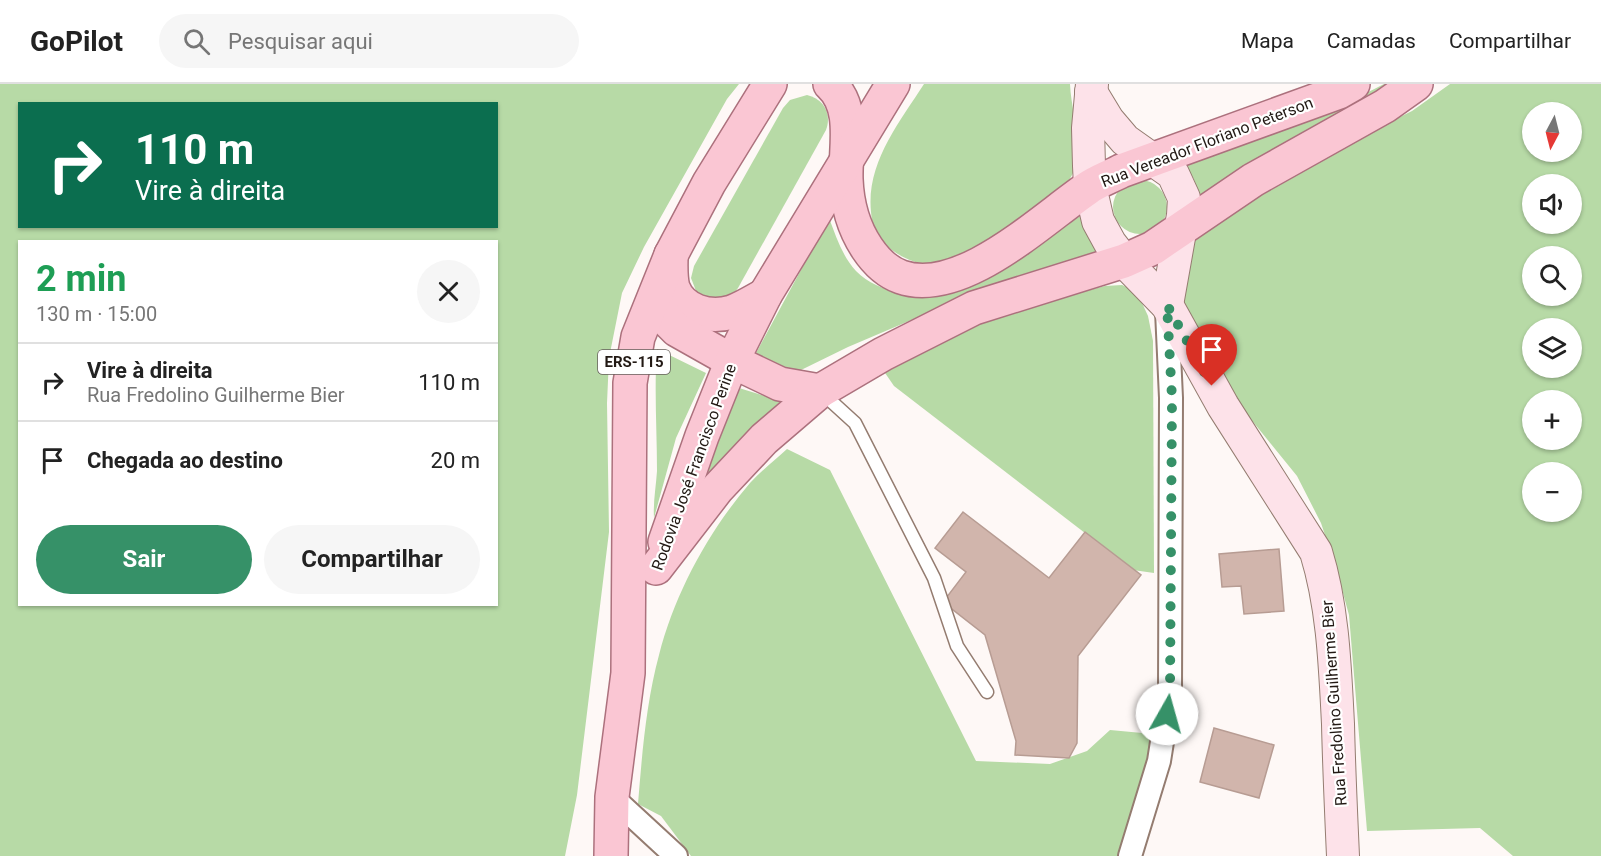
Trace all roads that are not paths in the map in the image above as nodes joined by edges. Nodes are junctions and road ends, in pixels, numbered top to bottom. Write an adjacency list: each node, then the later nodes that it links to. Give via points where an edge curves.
1 (830, 84): 7 (main road, Rua Vereador Floriano Peterson, via 846,111)
2 (1353, 84): 8 (main road, Rua Vereador Floriano Peterson)
3 (1416, 84): 11 (main road, via 1385,106 1253,180)
4 (772, 87): 12 (main road, Rodovia José Francisco Perine / ERS-115, via 709,183)
5 (1091, 88): 8 (street, Rua Fredolino Guilherme Bier, via 1108,120 1125,140); 9 (street, Rua Fredolino Guilherme Bier)
6 (888, 91): 7 (main road, Rodovia José Francisco Perine / ERS-115); 10 (main road, via 859,156)
7 (846, 159): 10 (main road, Rua Vereador Floriano Peterson); 14 (main road, Rodovia José Francisco Perine / ERS-115)
8 (1154, 160): 9 (main road, Rua Vereador Floriano Peterson); 11 (street, Rua Fredolino Guilherme Bier, via 1173,174 1184,198)
9 (1090, 186): 10 (main road, Rua Vereador Floriano Peterson, via 998,254 968,270 918,282 882,266 870,253 856,232); 13 (street, Rua Fredolino Guilherme Bier, via 1098,220)
10 (848, 196)
11 (1180, 229): 13 (main road, via 1153,248); 16 (street, Rua Fredolino Guilherme Bier)
12 (671, 255): 14 (main road, via 677,295 691,309 705,315 731,312); 15 (main road, Rodovia José Francisco Perine / ERS-115)
13 (1124, 261): 16 (street, Rua Fredolino Guilherme Bier); 18 (main road, via 974,308)
14 (765, 295): 17 (main road, Rodovia José Francisco Perine / ERS-115)
15 (653, 302): 17 (main road, via 677,330); 20 (main road, Rodovia José Francisco Perine / ERS-115, via 638,337 630,383)
16 (1167, 305): 25 (street, via 1172,398 1170,691 1159,761); 26 (street, Rua Fredolino Guilherme Bier, via 1223,406 1316,552 1330,616)
17 (732, 361): 18 (main road, via 780,384); 19 (main road, Rodovia José Francisco Perine / ERS-115)
18 (820, 391): 19 (main road, via 764,439 717,489); 21 (lane, via 855,423 934,578 957,646)
19 (656, 568): 20 (main road, Rodovia José Francisco Perine / ERS-115)
20 (628, 673): 22 (main road, Rodovia José Francisco Perine / ERS-115)
21 (987, 692)
22 (612, 797): 23 (main road, Rodovia José Francisco Perine / ERS-115); 24 (street)
23 (611, 856)
24 (676, 856)
25 (1130, 856)
26 (1343, 856)

